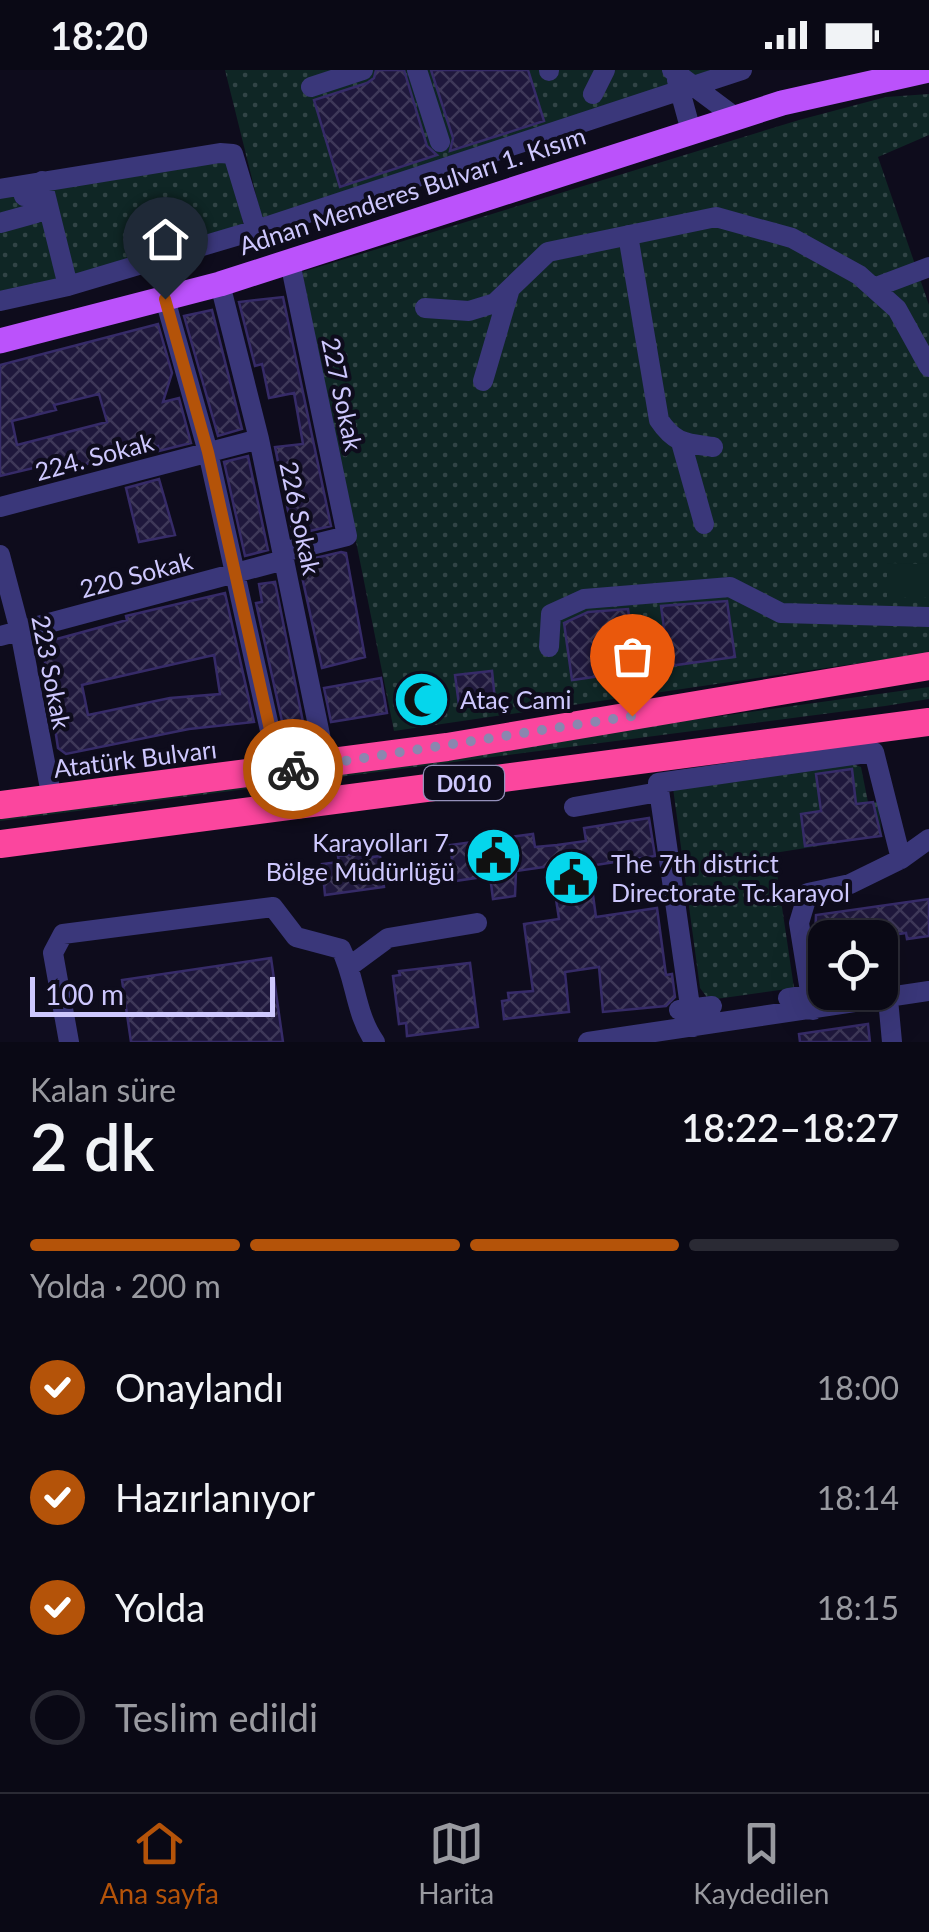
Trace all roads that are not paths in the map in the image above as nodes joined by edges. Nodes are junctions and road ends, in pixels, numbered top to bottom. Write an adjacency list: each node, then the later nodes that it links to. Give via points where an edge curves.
1 (363, 70): 8 (street)
2 (417, 70): 13 (street)
3 (605, 70): 9 (street)
4 (742, 70): 7 (street)
5 (838, 70): 10 (main road, Adnan Menderes Bulvarı 1. Kısım)
6 (929, 70): 10 (main road, Adnan Menderes Bulvarı 1. Kısım)
7 (681, 80): 11 (street); 12 (street); 19 (street)
8 (312, 87)
9 (593, 94)
10 (782, 103): 11 (main road, Adnan Menderes Bulvarı 1. Kısım)
11 (735, 117): 12 (main road, Adnan Menderes Bulvarı 1. Kısım)
12 (691, 132): 21 (main road, Adnan Menderes Bulvarı 1. Kısım)
13 (440, 142)
14 (42, 181): 15 (street); 17 (street); 19 (street, via 233,154)
15 (0, 189)
16 (0, 203): 17 (street, via 31,194)
17 (41, 208): 18 (street); 24 (street)
18 (0, 223)
19 (256, 230): 24 (street)
20 (628, 236): 25 (street, via 716,217 792,238); 26 (street, via 548,252); 34 (street, via 659,420)
21 (290, 262): 23 (main road, Adnan Menderes Bulvarı 1. Kısım); 39 (street, 227 Sokak)
22 (929, 267): 25 (street)
23 (220, 284): 27 (main road, Adnan Menderes Bulvarı 1. Kısım); 33 (street, 226 Sokak)
24 (68, 286): 28 (street)
25 (876, 286): 31 (street, via 897,308)
26 (509, 292): 29 (street, via 468,310); 32 (street)
27 (165, 299): 30 (main road, Adnan Menderes Bulvarı 1. Kısım); 36 (street)
28 (0, 301)
29 (425, 308)
30 (0, 341)
31 (929, 366)
32 (483, 381)
33 (259, 439): 36 (street, 224. Sokak); 41 (street, 226 Sokak)
34 (681, 442): 35 (street); 38 (street)
35 (713, 448)
36 (208, 452): 37 (street, 224. Sokak); 42 (street)
37 (0, 507)
38 (704, 524)
39 (347, 536): 41 (street, 220 Sokak)
40 (0, 555): 44 (street, 223 Sokak)
41 (284, 556): 42 (street, 220 Sokak); 48 (street, 226 Sokak)
42 (234, 573): 44 (street, 220 Sokak); 49 (street)
43 (929, 617): 45 (street, via 781,613 730,587 584,598 551,614)
44 (10, 633): 51 (street, 223 Sokak)
45 (549, 647)
46 (929, 666): 48 (highway, Atatürk Bulvarı / D010)
47 (929, 722): 55 (highway, D010)
48 (326, 764): 49 (highway, Atatürk Bulvarı / D010)
49 (279, 770): 51 (highway, Atatürk Bulvarı / D010)
50 (659, 792): 53 (street); 56 (street, via 658,783 874,752); 66 (street)
51 (52, 799): 52 (highway, Atatürk Bulvarı / D010)
52 (0, 806)
53 (574, 806)
54 (929, 839): 56 (street)
55 (0, 844)
56 (901, 859): 58 (street, via 850,884 808,893 798,923)
57 (478, 923): 59 (street, via 388,938)
58 (808, 965)
59 (350, 966): 68 (street, via 341,949 296,937 273,907 63,934 53,953); 69 (street)
60 (929, 992): 61 (street)
61 (898, 997)
62 (788, 998): 63 (street)
63 (808, 999)
64 (808, 1001): 67 (street)
65 (889, 1010): 71 (street)
66 (687, 1015): 67 (street); 70 (street)
67 (715, 1024)
68 (69, 1042)
69 (375, 1042)
70 (588, 1042)
71 (892, 1042)

